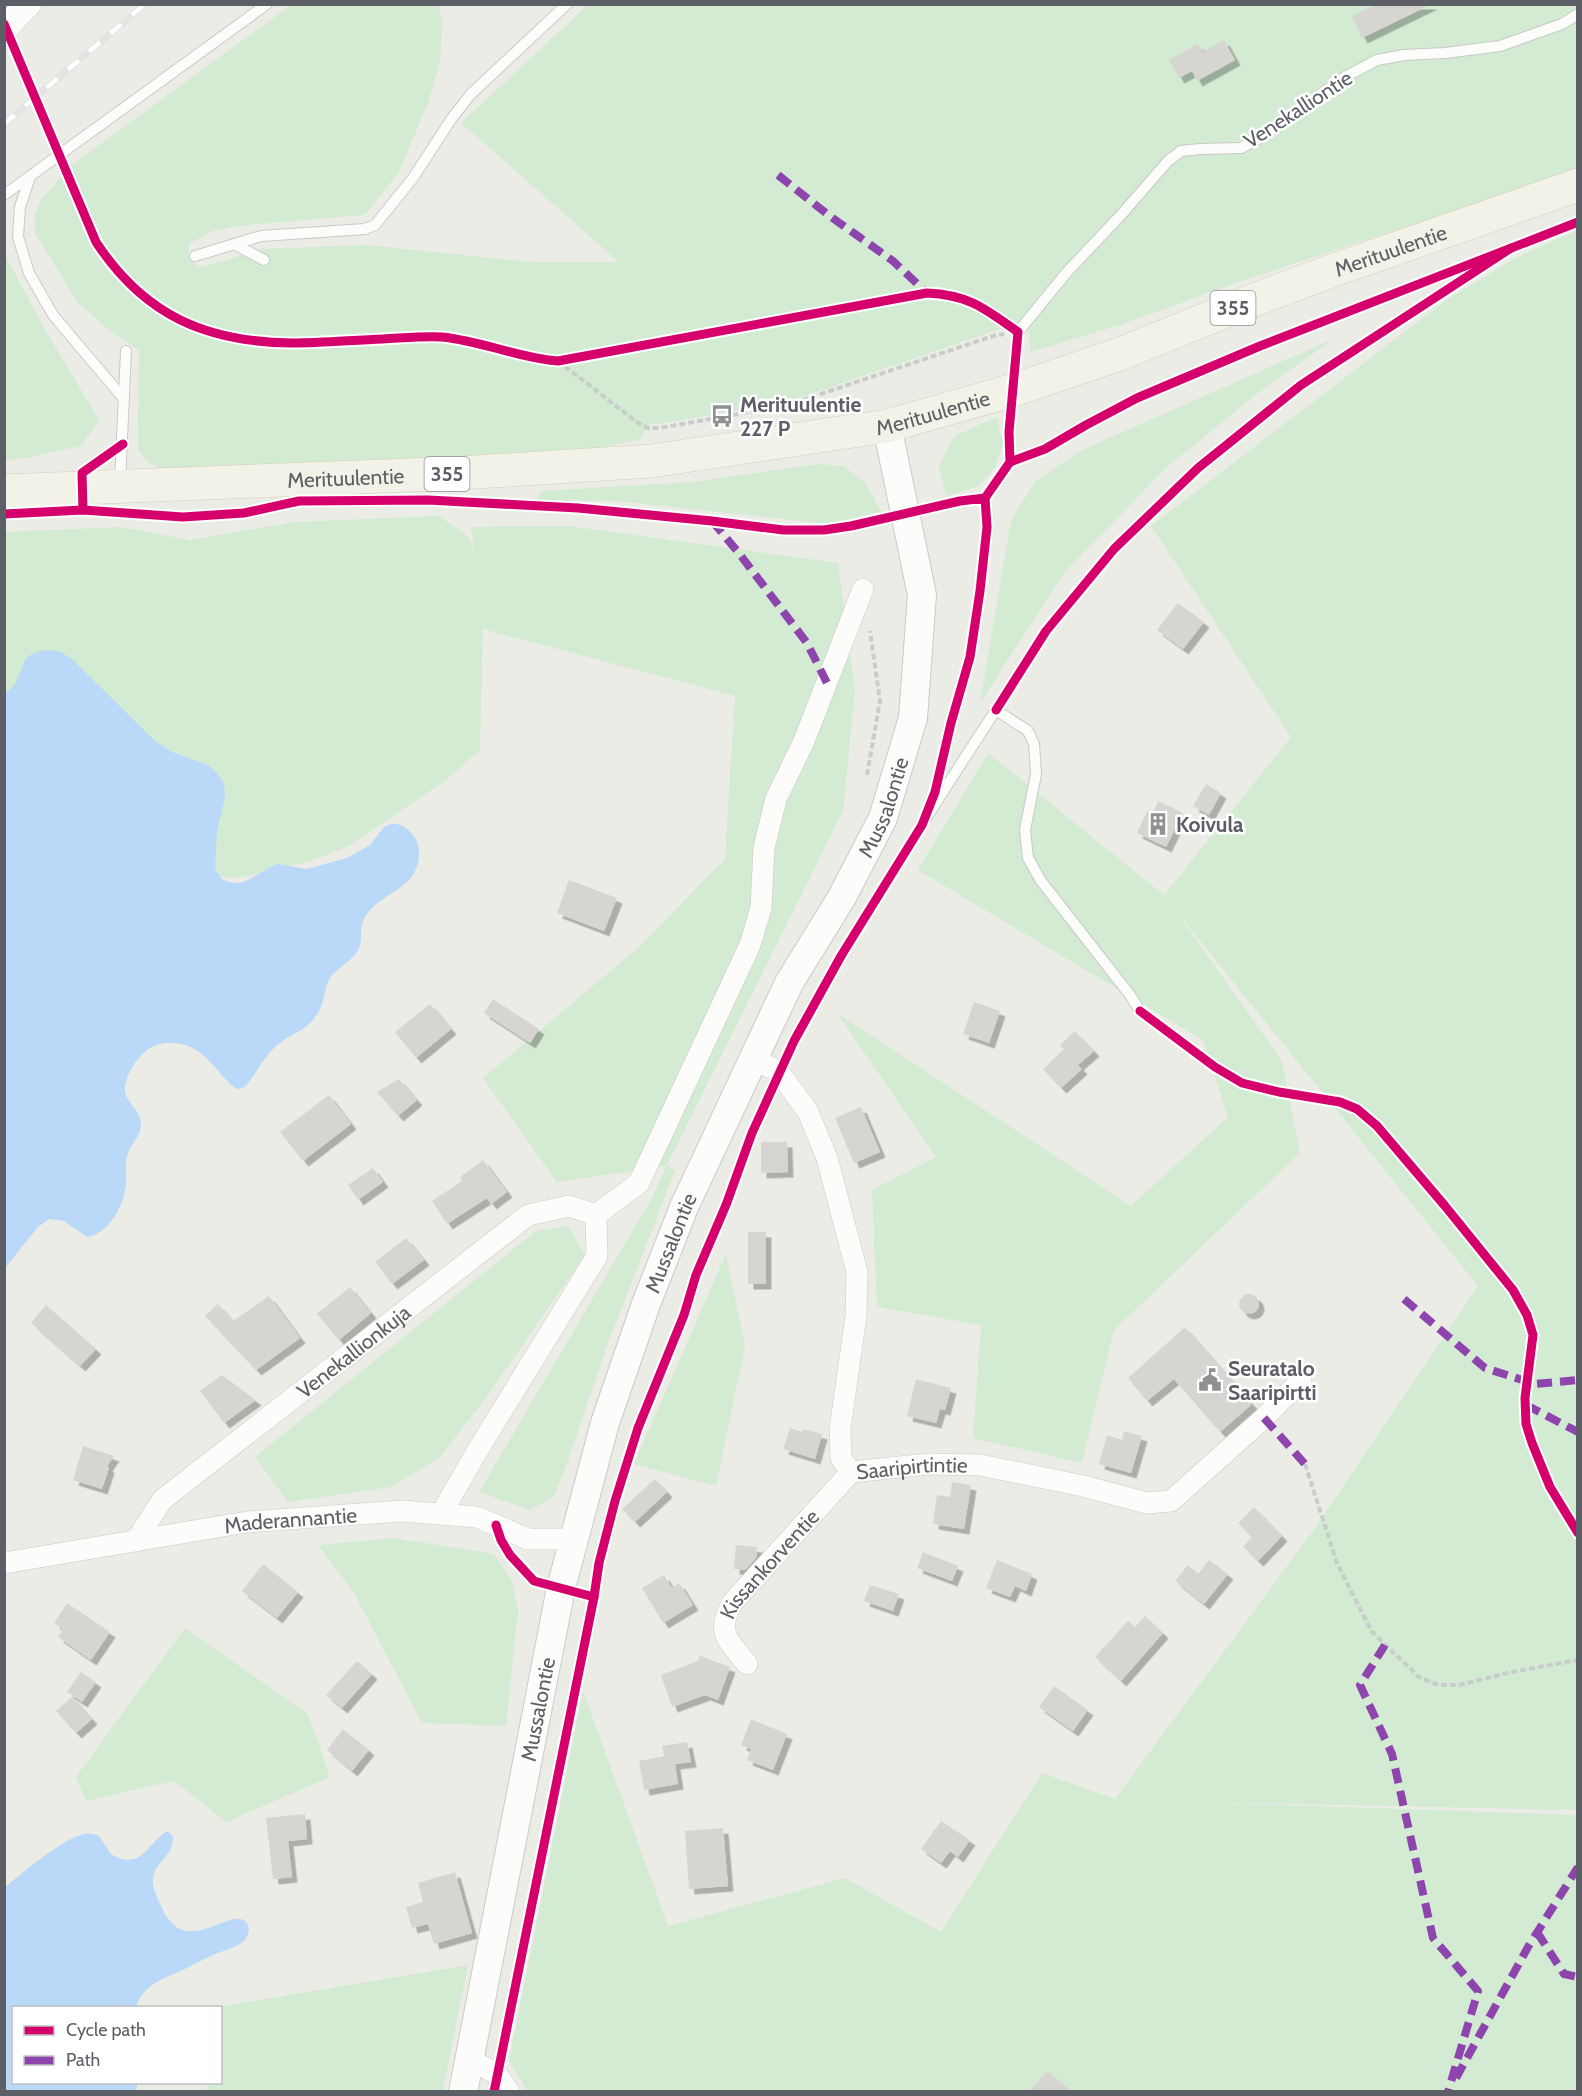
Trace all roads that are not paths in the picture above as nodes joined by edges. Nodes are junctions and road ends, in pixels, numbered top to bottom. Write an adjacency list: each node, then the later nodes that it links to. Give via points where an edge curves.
1 (28, 4): 5 (street)
2 (267, 4): 6 (lane)
3 (567, 4): 9 (lane, via 471,94 375,225 365,229 261,236)
4 (1578, 14): 12 (lane, Venekalliontie, via 1562,24 1500,46 1377,60 1343,78 1241,148 1181,151 1067,272)
5 (4, 29)
6 (30, 177): 8 (lane); 14 (lane, via 20,207 18,237 29,273 52,315)
7 (1578, 185): 15 (main road, Merituulentie / 355, via 1321,274 1120,354)
8 (4, 195)
9 (234, 244): 10 (lane); 11 (lane)
10 (195, 256)
11 (264, 260)
12 (1018, 332)
13 (126, 351): 14 (lane)
14 (124, 399): 16 (lane)
15 (887, 426): 16 (main road, Merituulentie / 355, via 651,461 460,473); 20 (main road, Mussalontie, via 922,595 913,718 882,818 842,897 789,983)
16 (120, 486): 17 (main road, Merituulentie / 355)
17 (4, 490)
18 (863, 589): 22 (street, via 804,741 776,799 764,848 761,908 750,945 639,1183)
19 (1140, 1011): 21 (lane, via 1041,881 1028,858 1025,830 1036,774 1034,744 1028,731 996,710 841,956)
20 (752, 1058): 21 (street, Saaripirtintie); 26 (main road, Mussalontie, via 684,1207 646,1304)
21 (779, 1072): 24 (street, Saaripirtintie, via 808,1112 827,1158 857,1272 856,1316 840,1429 841,1458)
22 (596, 1215): 25 (street, via 597,1256); 27 (street, Venekallionkuja, via 569,1206 528,1215 162,1500)
23 (1301, 1380): 24 (street, Saaripirtintie, via 1171,1501 1147,1503 980,1465 929,1464)
24 (851, 1472): 29 (street, Kissankorventie, via 733,1602 723,1618 725,1636)
25 (441, 1515): 26 (street, Maderannantie, via 477,1517 528,1539); 27 (street, Maderannantie, via 402,1511 247,1522)
26 (573, 1539): 30 (main road, Mussalontie)
27 (136, 1541): 28 (street, Maderannantie)
28 (4, 1563)
29 (747, 1664)
30 (469, 2059): 31 (main road, Mussalontie); 32 (street, via 497,2074)
31 (463, 2091)
32 (509, 2091)

